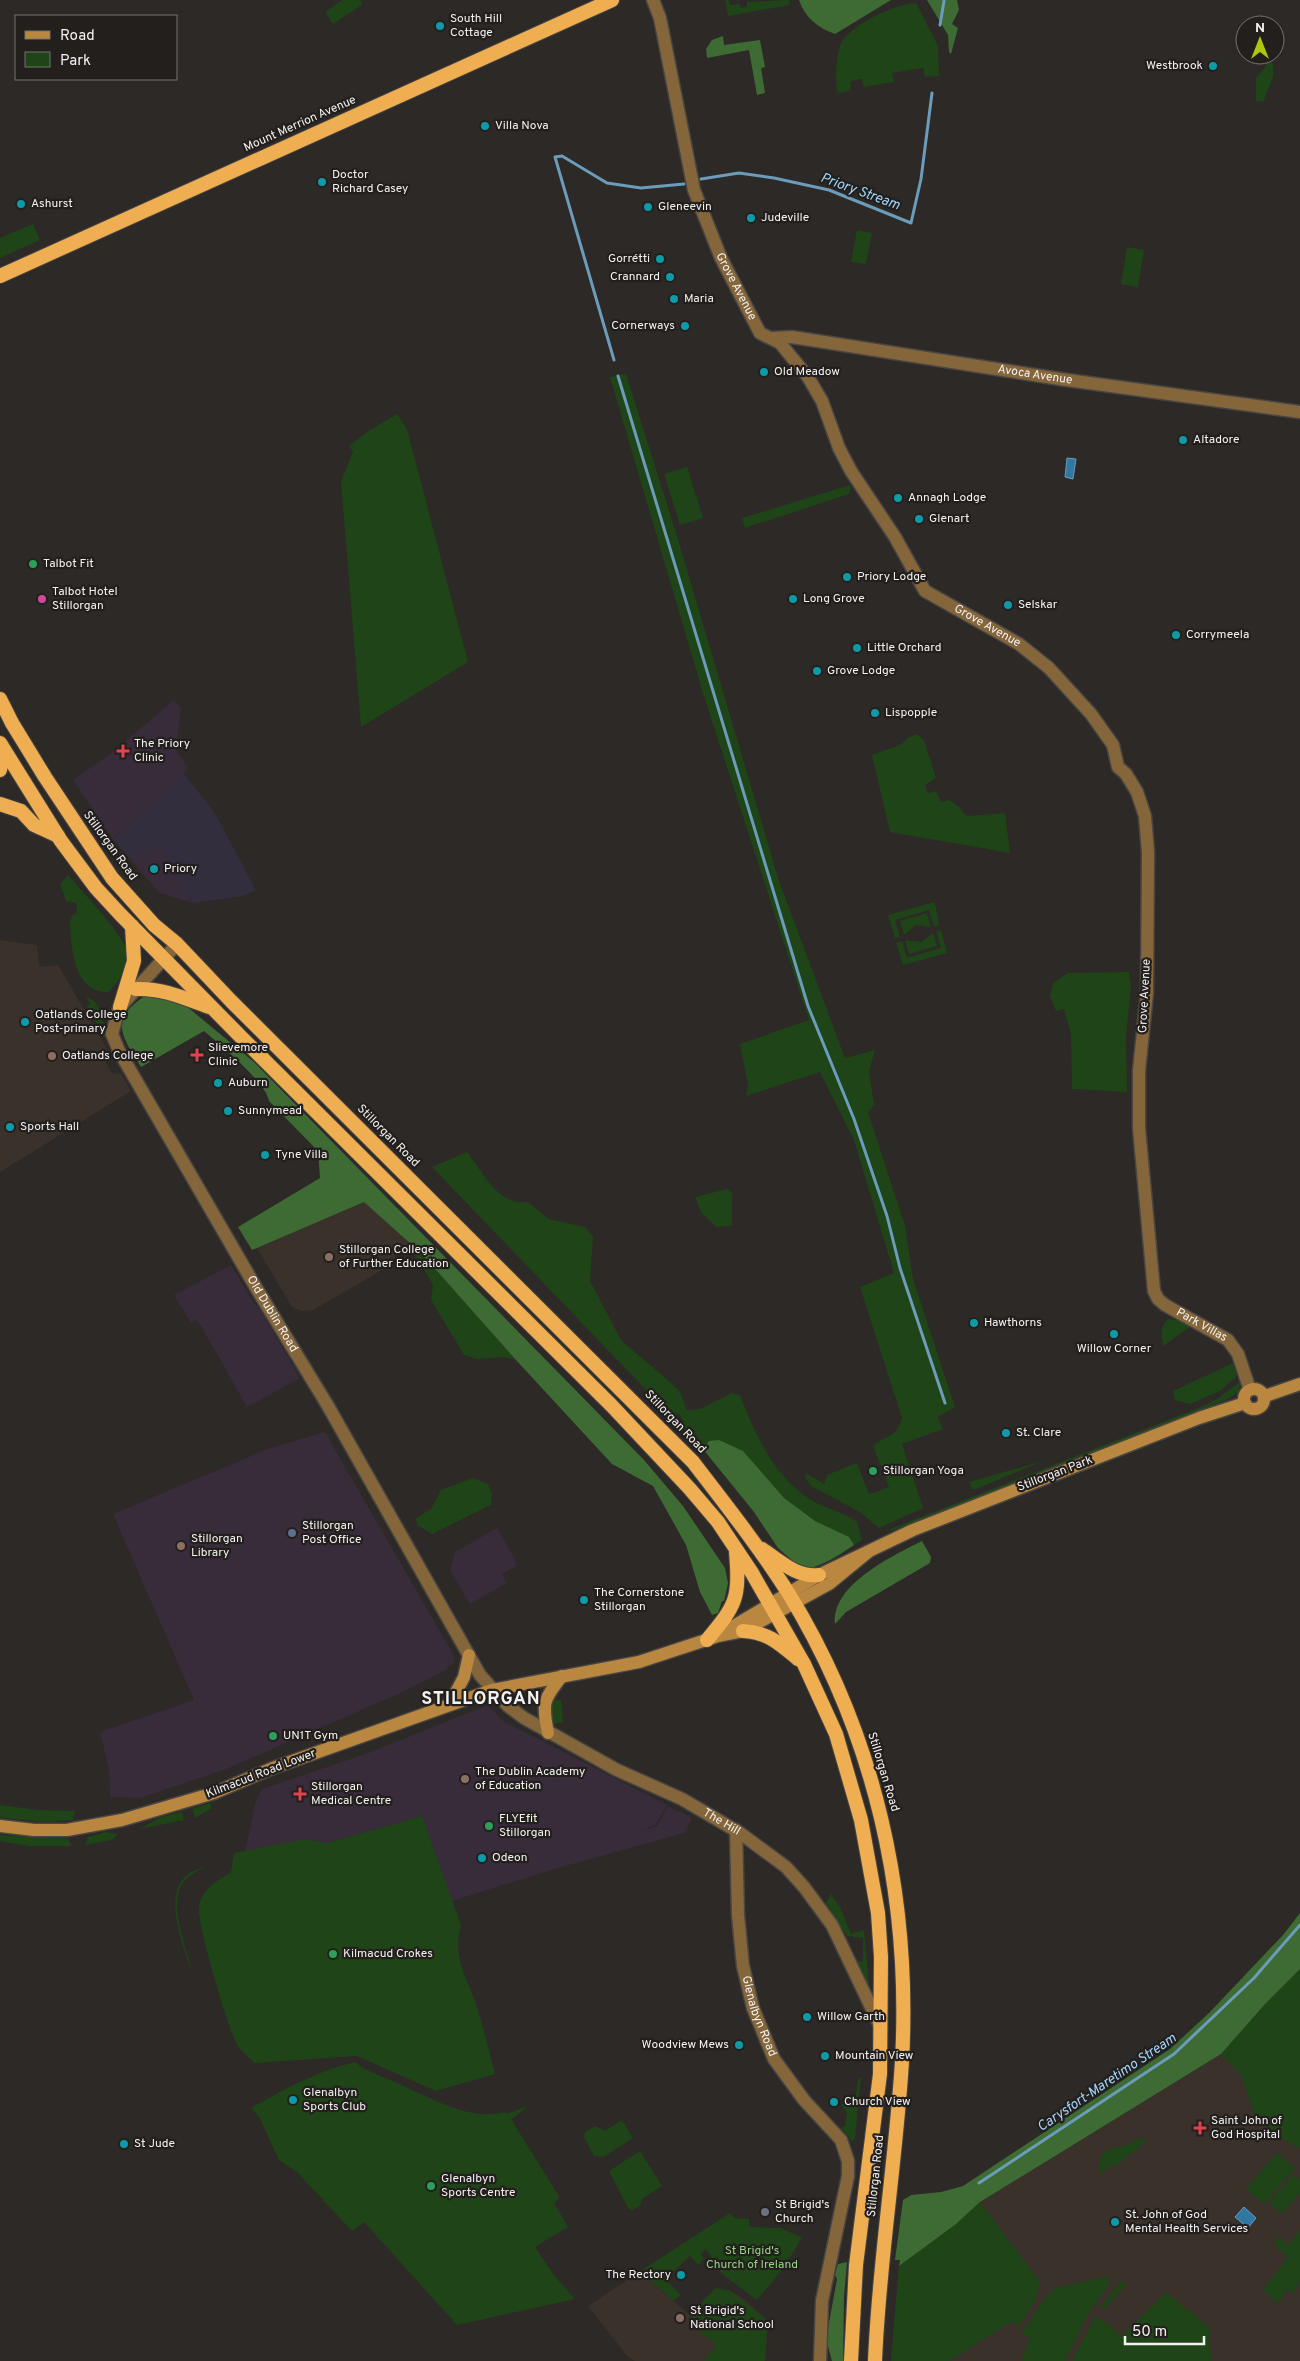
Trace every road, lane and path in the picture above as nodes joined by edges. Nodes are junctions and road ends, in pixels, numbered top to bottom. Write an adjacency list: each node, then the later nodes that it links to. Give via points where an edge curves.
1 (612, 0): 3 (highway, Mount Merrion Avenue)
2 (653, 0): 4 (street, Grove Avenue, via 660,18 694,190 745,308 760,334)
3 (0, 276)
4 (772, 338): 5 (street, Avoca Avenue, via 792,337); 17 (street, Grove Avenue, via 780,343 816,389 843,456 925,591 1019,644 1049,668 1091,714 1113,745 1118,767 1137,792 1145,816 1148,847 1147,993 1139,1070 1139,1128)
5 (1300, 412)
6 (0, 699): 12 (highway, Stillorgan Road, via 45,778 112,878 154,925)
7 (2, 747): 8 (highway); 10 (highway, Stillorgan Road)
8 (0, 770)
9 (0, 804): 10 (highway, via 21,811 34,825)
10 (58, 837): 11 (highway, Stillorgan Road, via 96,888)
11 (132, 926): 13 (highway, Stillorgan Road); 15 (highway, via 134,961)
12 (177, 944): 13 (street, Old Dublin Road); 22 (highway, Stillorgan Road, via 687,1455)
13 (165, 959): 14 (street, Old Dublin Road); 16 (highway, Stillorgan Road)
14 (136, 989): 15 (street, Old Dublin Road); 16 (highway, via 167,991)
15 (120, 1007): 30 (street, Old Dublin Road, via 112,1034 122,1058 328,1406)
16 (212, 1008): 23 (highway, Stillorgan Road, via 612,1406 690,1489 718,1522)
17 (1156, 1295): 19 (street, Park Villas, via 1165,1305 1228,1340 1238,1354)
18 (1300, 1384): 20 (main road, Stillorgan Park)
19 (1250, 1390): 20 (main road, via 1259,1389); 21 (main road, via 1244,1397)
20 (1264, 1396): 21 (main road, Stillorgan Park, via 1260,1408 1249,1408)
21 (1245, 1403): 24 (main road, Stillorgan Park, via 929,1523)
22 (755, 1544): 25 (highway, via 797,1572); 26 (highway, Stillorgan Road)
23 (736, 1552): 27 (highway, Stillorgan Road); 29 (highway, via 738,1588 735,1602)
24 (868, 1552): 25 (main road, Stillorgan Park); 26 (main road, Stillorgan Park, via 837,1579)
25 (819, 1575): 26 (main road, Stillorgan Park)
26 (791, 1598): 27 (main road, Kilmacud Road Lower); 41 (highway, Stillorgan Road, via 842,1697 873,1785 897,1892 903,2002 902,2061)
27 (774, 1608): 28 (main road, Kilmacud Road Lower); 29 (main road, Kilmacud Road Lower); 31 (highway, Stillorgan Road)
28 (743, 1631): 29 (main road, Kilmacud Road Lower); 31 (highway, via 773,1638)
29 (712, 1638): 32 (main road, Kilmacud Road Lower, via 639,1662)
30 (469, 1655): 33 (street, Old Dublin Road); 34 (main road, via 464,1678)
31 (804, 1664): 38 (highway, Stillorgan Road, via 846,1761 867,1844 878,1913)
32 (562, 1676): 33 (main road, Kilmacud Road Lower); 35 (main road, via 544,1701)
33 (492, 1690): 34 (main road, Kilmacud Road Lower); 35 (street, The Hill, via 508,1706)
34 (450, 1704): 36 (main road, Kilmacud Road Lower, via 214,1792 132,1817 68,1830)
35 (548, 1733): 37 (street, The Hill, via 617,1770 682,1799)
36 (0, 1826)
37 (736, 1830): 38 (street, The Hill, via 774,1857 804,1887 832,1925); 39 (street, Glenalbyn Road, via 738,1916 743,1966 753,2008 774,2059 804,2100 841,2140 848,2161 848,2176 822,2301)
38 (881, 2028): 40 (highway, Stillorgan Road, via 880,2074 856,2265)
39 (820, 2361)
40 (851, 2361)
41 (875, 2361)

